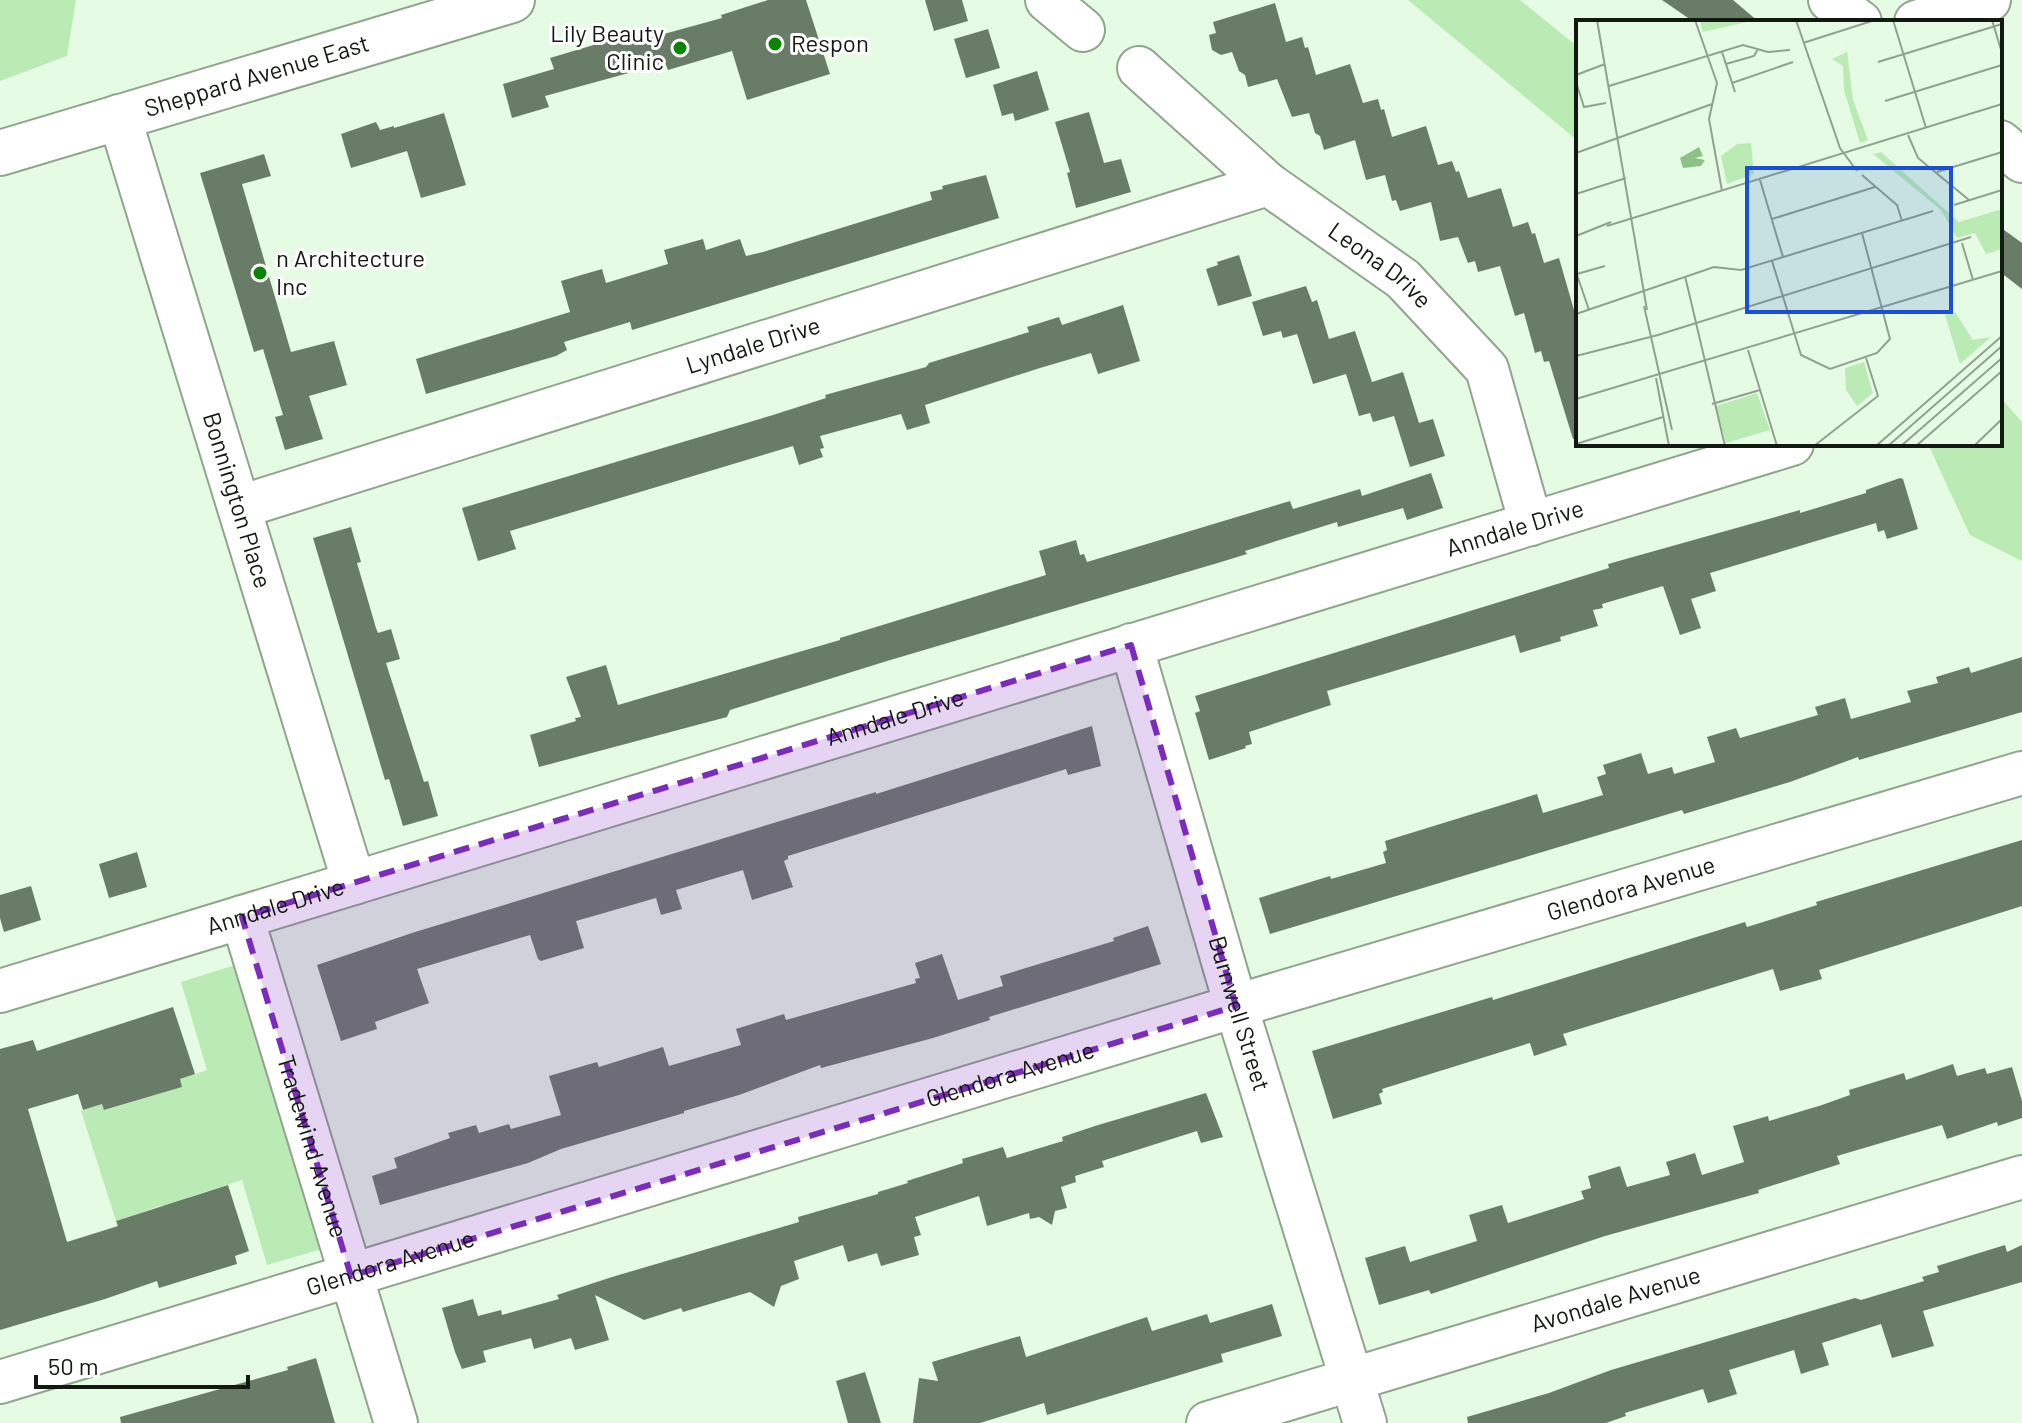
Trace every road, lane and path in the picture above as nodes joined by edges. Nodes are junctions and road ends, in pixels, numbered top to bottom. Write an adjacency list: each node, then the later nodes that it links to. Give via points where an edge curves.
1 (512, 0): 9 (main road, Sheppard Avenue East)
2 (1047, 0): 7 (street)
3 (1830, 0): 5 (street)
4 (1989, 0): 6 (street)
5 (1857, 20)
6 (1923, 20)
7 (1083, 30)
8 (1139, 68): 13 (street, Leona Drive)
9 (119, 116): 11 (main road, Sheppard Avenue East); 15 (street, Bonnington Place)
10 (2002, 144): 12 (street)
11 (0, 153)
12 (2022, 161)
13 (1268, 184): 15 (street, Lyndale Drive); 16 (street, Leona Drive, via 1403,279 1487,369)
14 (1785, 446): 16 (street, Anndale Drive)
15 (240, 507): 19 (street, Bonnington Place)
16 (1531, 524): 17 (street, Anndale Drive)
17 (1131, 645): 19 (street, Anndale Drive); 22 (street, Burnwell Street)
18 (2022, 773): 22 (street, Glendora Avenue)
19 (354, 883): 20 (street, Anndale Drive)
20 (242, 917): 21 (street, Anndale Drive); 24 (street, Tradewind Avenue)
21 (0, 991)
22 (1236, 1006): 24 (street, Glendora Avenue); 25 (street, Burnwell Street)
23 (2022, 1177): 25 (street, Avondale Avenue)
24 (351, 1276): 26 (street, Glendora Avenue); 27 (street, Tradewind Avenue)
25 (1351, 1379): 28 (street, Avondale Avenue); 29 (street, Burnwell Street)
26 (0, 1382)
27 (396, 1423)
28 (1208, 1423)
29 (1365, 1423)

